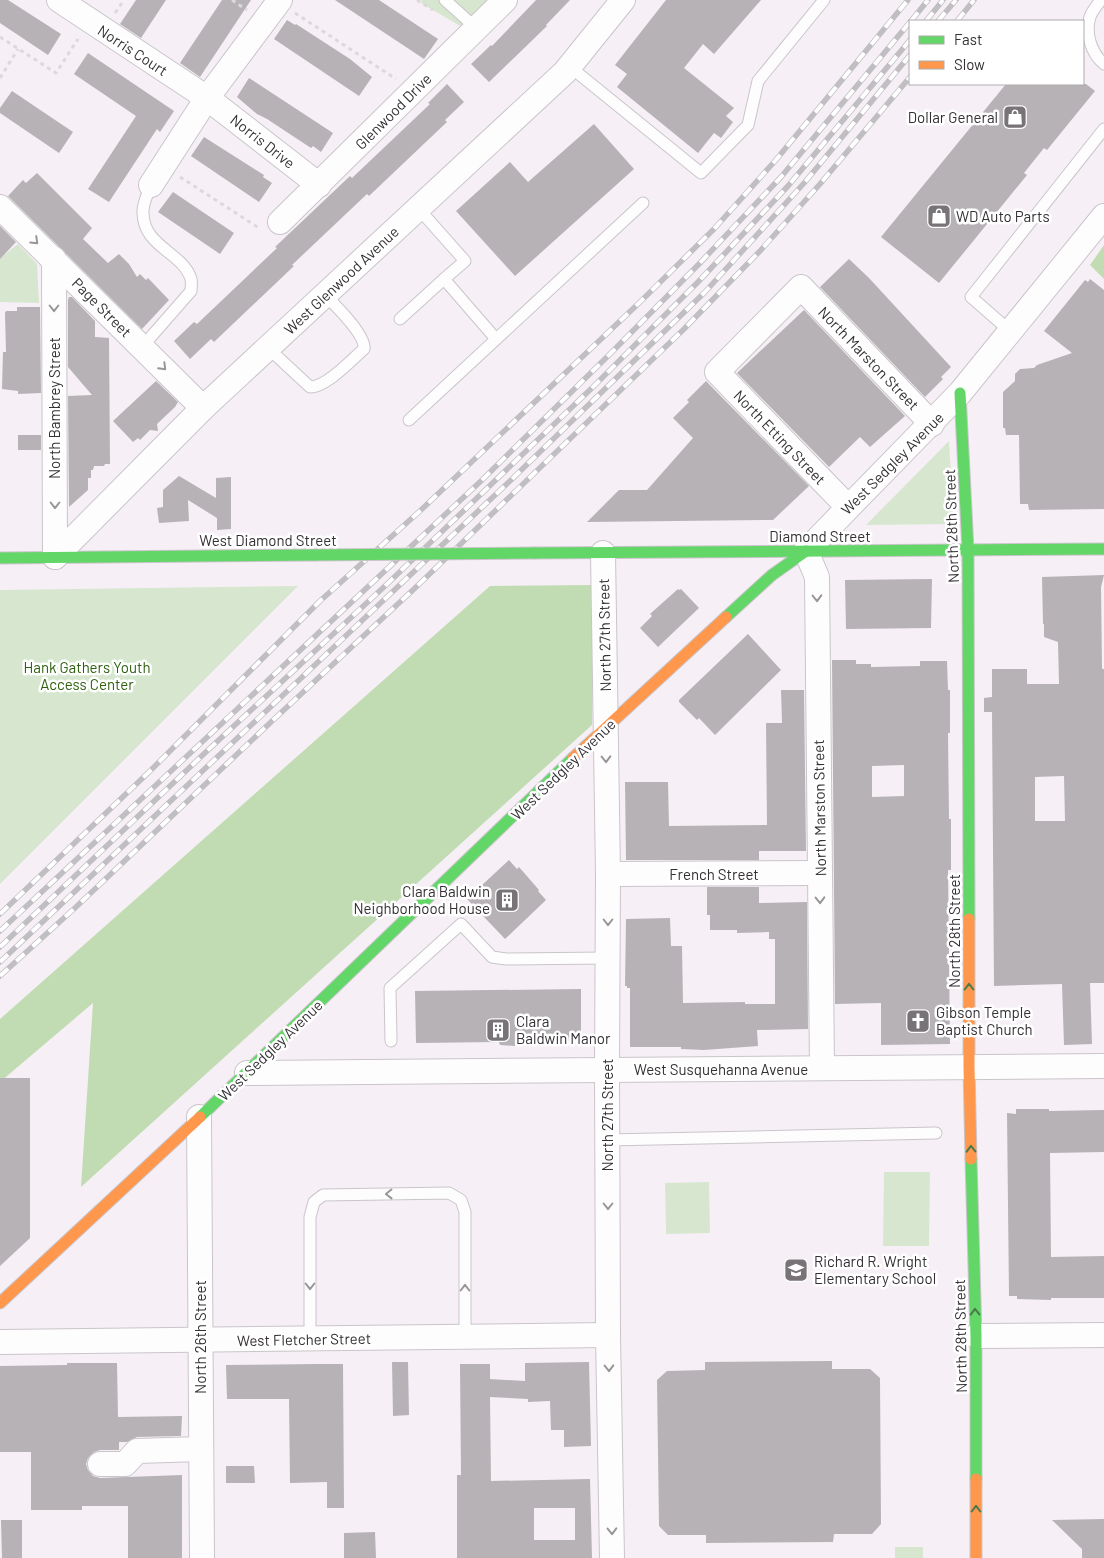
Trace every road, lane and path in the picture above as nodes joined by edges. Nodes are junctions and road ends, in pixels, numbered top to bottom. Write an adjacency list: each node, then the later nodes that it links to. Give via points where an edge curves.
1 (59, 0): 8 (street, Norris Court)
2 (445, 0): 9 (lane)
3 (505, 0): 9 (street, Glenwood Drive)
4 (624, 0): 13 (street, West Glenwood Avenue)
5 (824, 0): 13 (lane, via 758,81 748,125 701,173)
6 (1101, 0): 12 (lane, via 1090,16 1088,39)
7 (279, 1): 15 (path); 16 (street)
8 (90, 21): 11 (path, via 56,73); 16 (street, Norris Court)
9 (476, 28): 15 (street, Glenwood Drive)
10 (0, 37): 11 (path)
11 (18, 49): 14 (path)
12 (1104, 64)
13 (569, 66): 22 (street, West Glenwood Avenue)
14 (0, 78)
15 (414, 91): 19 (street, Glenwood Drive)
16 (207, 98): 18 (street); 19 (street, Norris Drive)
17 (1104, 129): 30 (lane, via 971,297)
18 (157, 176): 24 (path, via 266,232); 32 (lane, via 143,210 145,225 151,238 186,268 192,280 191,291)
19 (319, 184): 24 (street, Glenwood Drive)
20 (643, 203): 31 (lane)
21 (0, 206): 25 (street, Page Street, one-way to 25)
22 (418, 208): 26 (lane, via 465,261); 28 (street, West Glenwood Avenue)
23 (1104, 216): 30 (street, West Sedgley Avenue)
24 (280, 222)
25 (54, 259): 32 (street, Page Street); 44 (street, North Bambrey Street, one-way to 44)
26 (444, 279): 29 (lane); 31 (lane)
27 (806, 293): 37 (street, North Marston Street); 38 (street, North Etting Street, via 801,287 717,372)
28 (325, 295): 33 (street, West Glenwood Avenue); 33 (lane, via 350,322 364,343 364,349 328,380 310,387)
29 (400, 319)
30 (1010, 331): 34 (street, West Sedgley Avenue)
31 (496, 339): 36 (lane)
32 (142, 347): 35 (street, Page Street, one-way to 35)
33 (268, 348): 35 (street, West Glenwood Avenue)
34 (960, 393): 37 (street, West Sedgley Avenue); 40 (street, North 28th Street)
35 (203, 408): 44 (street, West Glenwood Avenue)
36 (409, 420)
37 (932, 424): 38 (street, West Sedgley Avenue)
38 (848, 507): 41 (street, West Sedgley Avenue)
39 (1104, 549): 40 (street, Diamond Street)
40 (968, 550): 41 (street, Diamond Street); 52 (street, North 28th Street, one-way to 40)
41 (806, 551): 43 (street, Diamond Street); 46 (street, West Sedgley Avenue, via 772,574); 47 (street, North Marston Street, one-way to 47, via 817,577)
42 (535, 553): 43 (street, Diamond Street); 44 (street, West Diamond Street, bridge)
43 (603, 553): 46 (street, North 27th Street)
44 (55, 557): 45 (street, West Diamond Street)
45 (0, 558)
46 (605, 728): 48 (street, North 27th Street, one-way to 48); 55 (street, West Sedgley Avenue)
47 (820, 873): 48 (street, French Street); 53 (street, North Marston Street, one-way to 53)
48 (608, 874): 49 (street, North 27th Street, one-way to 49)
49 (608, 958): 50 (lane, via 492,957 461,924 390,988); 54 (street, North 27th Street)
50 (391, 1041)
51 (1104, 1066): 52 (street, West Susquehanna Avenue)
52 (969, 1067): 53 (street, West Susquehanna Avenue); 62 (street, North 28th Street, one-way to 52)
53 (822, 1068): 54 (street, West Susquehanna Avenue)
54 (607, 1069): 55 (street, West Susquehanna Avenue); 58 (street, North 27th Street)
55 (247, 1073): 56 (street, West Sedgley Avenue)
56 (199, 1117): 59 (street, West Sedgley Avenue); 65 (street, North 26th Street)
57 (936, 1133): 58 (lane)
58 (607, 1140): 60 (street, North 27th Street, one-way to 60)
59 (0, 1304)
60 (608, 1335): 63 (street, West Fletcher Street); 70 (street, North 27th Street, one-way to 70)
61 (1104, 1335): 62 (street)
62 (976, 1336): 71 (street, North 28th Street, one-way to 62)
63 (465, 1337): 64 (street, West Fletcher Street); 64 (lane, one-way to 64, via 465,1212 461,1200 449,1193 323,1195 314,1202 310,1217)
64 (310, 1338): 65 (street, West Fletcher Street)
65 (200, 1340): 66 (street, West Fletcher Street); 67 (street, North 26th Street)
66 (0, 1342)
67 (201, 1449): 68 (street, via 137,1450 125,1464); 69 (street, North 26th Street)
68 (100, 1464)
69 (202, 1558)
70 (612, 1558)
71 (976, 1558)

